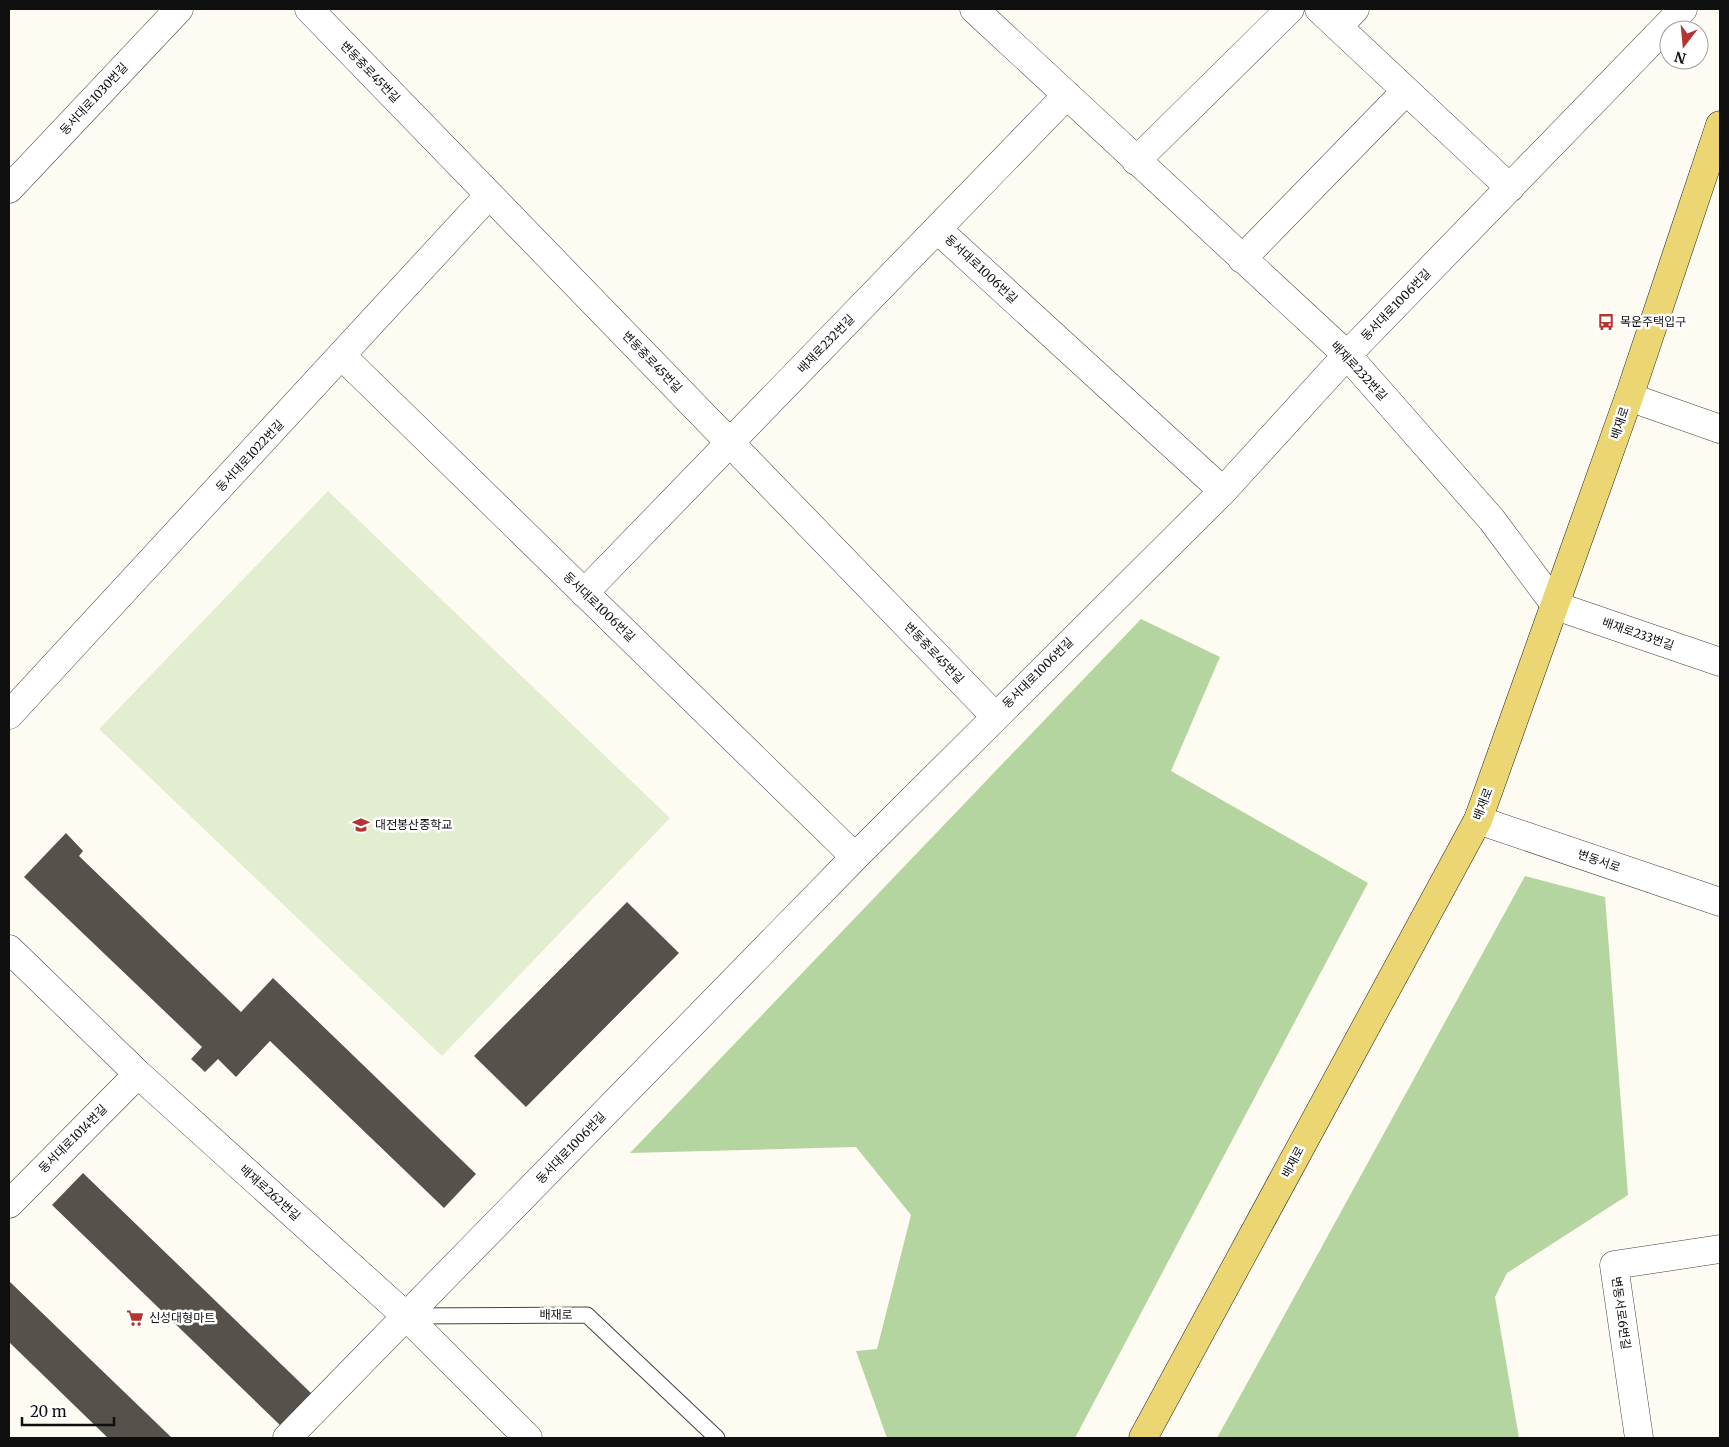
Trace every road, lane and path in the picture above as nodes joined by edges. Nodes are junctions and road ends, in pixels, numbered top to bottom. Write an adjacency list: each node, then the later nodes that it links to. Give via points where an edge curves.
1 (179, 9): 11 (street, 동서대로1030번길)
2 (309, 9): 13 (street, 변동중로45번길)
3 (974, 9): 8 (street, 배재로232번길)
4 (1290, 9): 10 (street)
5 (1683, 9): 12 (street, 동서대로1006번길)
6 (1337, 15): 7 (street)
7 (1406, 91): 12 (street); 15 (street)
8 (1067, 95): 10 (street, 배재로232번길); 14 (street, 배재로232번길)
9 (1720, 125): 18 (main road, 배재로)
10 (1136, 161): 15 (street, 배재로232번길)
11 (9, 188)
12 (1510, 188): 16 (street, 동서대로1006번길)
13 (489, 195): 17 (street, 동서대로1022번길); 20 (street, 변동중로45번길)
14 (937, 229): 20 (street, 배재로232번길); 21 (street, 동서대로1006번길)
15 (1242, 259): 16 (street, 배재로232번길)
16 (1347, 355): 21 (street, 동서대로1006번길); 23 (street, 배재로232번길, via 1492,520)
17 (342, 356): 22 (street, 동서대로1006번길); 25 (street, 동서대로1022번길)
18 (1629, 397): 19 (street); 23 (main road, 배재로)
19 (1720, 429)
20 (730, 443): 22 (street, 배재로232번길); 26 (street, 변동중로45번길)
21 (1223, 491): 26 (street, 동서대로1006번길)
22 (584, 593): 28 (street, 동서대로1006번길)
23 (1556, 606): 24 (street, 배재로233번길); 27 (main road, 배재로)
24 (1720, 662)
25 (9, 715)
26 (995, 716): 28 (street, 동서대로1006번길)
27 (1478, 820): 29 (street, 변동서로); 38 (main road, 배재로)
28 (855, 858): 34 (street, 동서대로1006번길)
29 (1720, 902)
30 (9, 950): 31 (street, 배재로262번길)
31 (138, 1074): 32 (street, 동서대로1014번길); 34 (street, 배재로262번길)
32 (9, 1204)
33 (1720, 1249): 39 (street, 변동서로6번길, via 1614,1265)
34 (406, 1316): 35 (street, 동서대로1006번길); 36 (street, 배재로262번길); 37 (lane, 배재로, via 587,1315)
35 (287, 1438)
36 (528, 1438)
37 (717, 1438)
38 (1143, 1438)
39 (1639, 1438)

